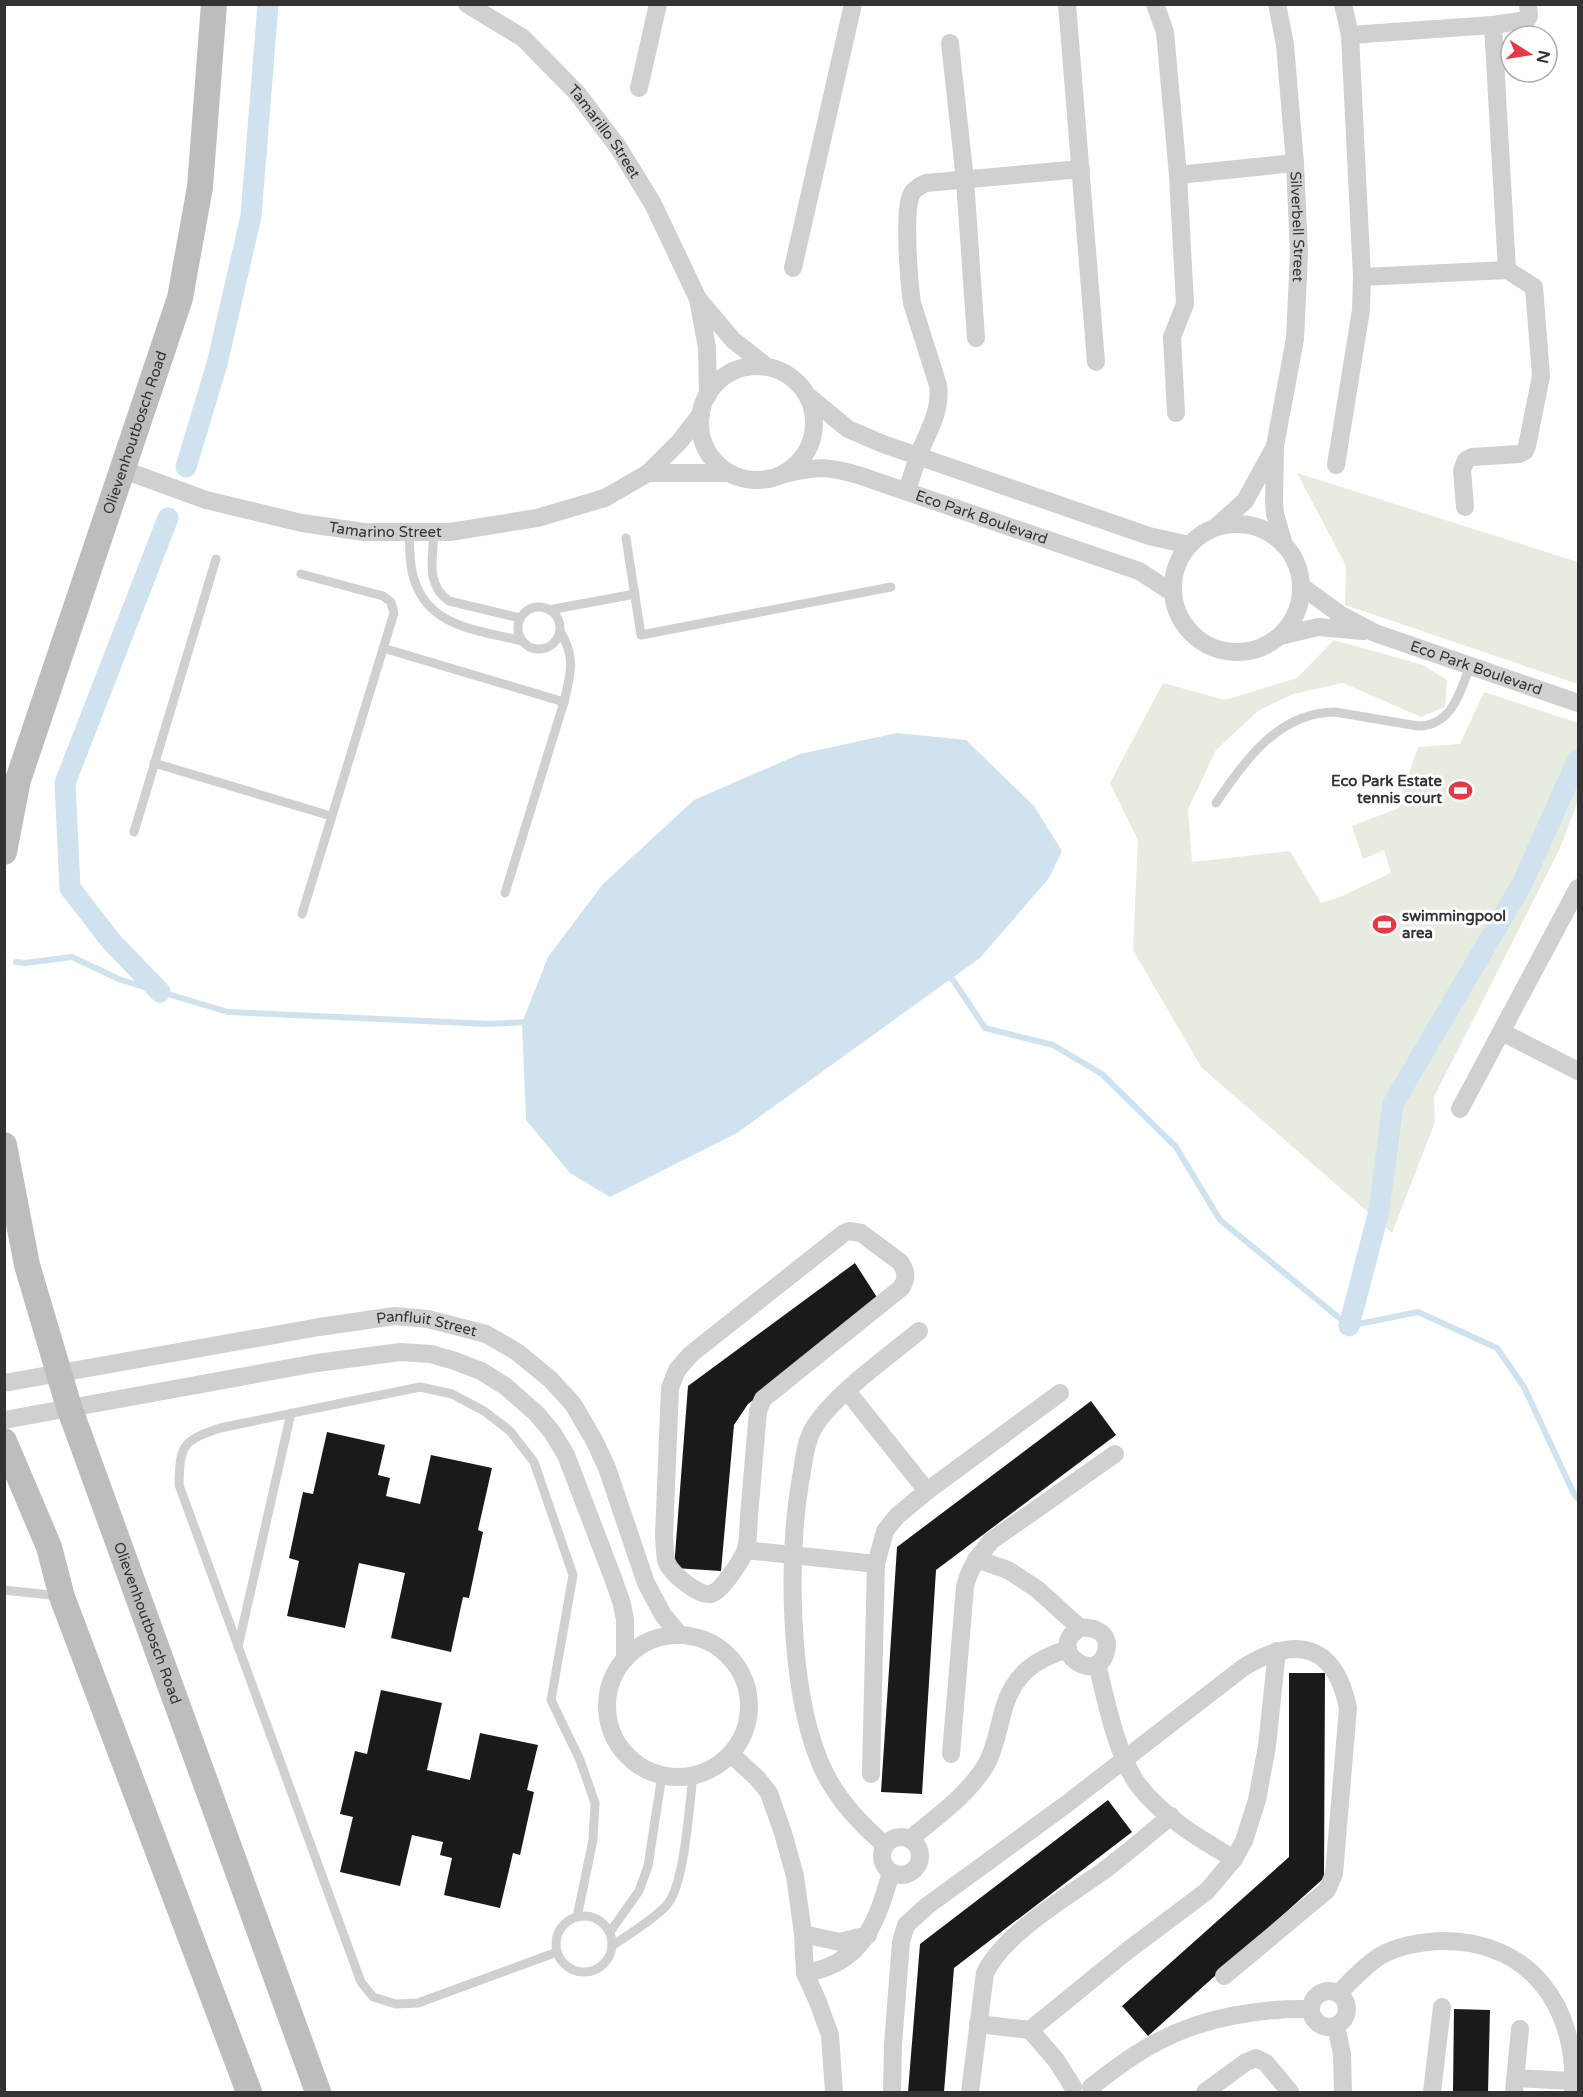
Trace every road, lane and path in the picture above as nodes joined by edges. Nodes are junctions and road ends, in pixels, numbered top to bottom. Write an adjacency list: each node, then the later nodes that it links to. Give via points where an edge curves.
1 (214, 4): 32 (main road, Olievenhoutbosch Road, via 200,187 180,298)
2 (467, 4): 21 (street, Tamarillo Street, via 523,38 577,93 618,147 653,204)
3 (658, 4): 13 (street)
4 (853, 4): 18 (street)
5 (1067, 4): 15 (street)
6 (1155, 4): 16 (street, via 1165,32)
7 (1277, 4): 14 (street, Silverbell Street, via 1285,45)
8 (1343, 4): 11 (street)
9 (1528, 4): 10 (street, via 1527,20)
10 (1493, 25): 11 (street); 19 (street)
11 (1350, 35): 20 (street)
12 (950, 43): 17 (street)
13 (639, 88)
14 (1295, 163): 16 (street); 29 (street, Silverbell Street, via 1299,253 1295,339)
15 (1081, 169): 17 (street); 23 (street)
16 (1178, 175): 27 (street, via 1185,310 1172,337)
17 (965, 180): 22 (street); 30 (street, via 926,183 910,197 912,303 940,398)
18 (793, 268)
19 (1507, 270): 20 (street); 37 (street, via 1534,286 1541,376 1525,451 1466,460 1462,470)
20 (1362, 277): 31 (street, via 1359,336)
21 (698, 299): 24 (street, Tamarillo Street, via 733,340); 25 (street, Tamarillo Street, via 707,348)
22 (976, 338)
23 (1096, 362)
24 (766, 366): 25 (street, via 749,366 733,372); 26 (street, via 798,382)
25 (708, 395): 28 (street)
26 (808, 396): 30 (street, via 848,429); 35 (street, via 814,418 812,440 801,460)
27 (1176, 413)
28 (701, 414): 33 (street, Tamarino Street); 34 (street, via 706,448 716,463)
29 (1275, 446): 38 (street, Silverbell Street, via 1245,501); 43 (street, Silverbell Street, via 1275,514)
30 (918, 456): 36 (street); 42 (street, via 1149,536)
31 (1336, 465)
32 (121, 469): 39 (street, Tamarino Street, via 206,500 302,523 364,532); 64 (main road, Olievenhoutbosch Road, via 18,780)
33 (648, 473): 34 (street); 40 (street, Tamarino Street, via 605,498 537,518)
34 (730, 473): 35 (street, via 757,480)
35 (784, 474): 36 (street, Eco Park Boulevard, via 826,467)
36 (907, 490): 48 (street, Eco Park Boulevard, via 1138,571)
37 (1465, 507)
38 (1214, 528): 42 (street); 43 (street, via 1252,525)
39 (409, 532): 40 (street, Tamarino Street); 55 (lane, via 413,578 436,614 449,622)
40 (434, 532): 51 (lane, via 432,576 439,594 449,601)
41 (626, 538): 49 (lane)
42 (1189, 545): 48 (street, via 1179,560)
43 (1284, 545): 47 (street, via 1296,564)
44 (216, 559): 60 (lane)
45 (301, 574): 56 (lane, via 383,596 391,602 394,613)
46 (891, 586): 49 (lane, via 641,635)
47 (1301, 586): 53 (street, Eco Park Boulevard, via 1341,615); 54 (street, via 1292,621)
48 (1173, 593): 54 (street, via 1188,630 1204,644 1223,651 1243,652 1263,647)
49 (634, 594): 50 (lane)
50 (549, 610): 51 (lane, via 533,608); 52 (lane)
51 (520, 618): 55 (lane, via 518,634)
52 (560, 631): 55 (lane, via 557,639 544,649); 58 (lane, via 572,659)
53 (1375, 633): 54 (street, Eco Park Boulevard, via 1318,627); 57 (street, Eco Park Boulevard)
54 (1280, 636)
55 (522, 641)
56 (383, 648): 58 (lane); 62 (lane)
57 (1470, 666): 59 (street, Eco Park Boulevard); 61 (lane, via 1451,710 1431,725 1323,712 1274,733 1241,765)
58 (564, 702): 66 (lane)
59 (1578, 703)
60 (154, 763): 62 (lane); 63 (lane)
61 (1216, 803)
62 (331, 816): 67 (lane)
63 (134, 832)
64 (4, 852)
65 (1578, 888): 68 (street)
66 (505, 893)
67 (302, 914)
68 (1502, 1032): 69 (street); 70 (street)
69 (1578, 1071)
70 (1460, 1109)
71 (4, 1144): 73 (main road, Olievenhoutbosch Road, via 27,1265)
72 (919, 1331): 75 (street)
73 (59, 1372): 74 (street, Panfluit Street); 77 (main road, Olievenhoutbosch Road); 90 (street, Panfluit Street, via 395,1316 428,1319 486,1334 517,1352 573,1404 607,1468 646,1584)
74 (4, 1383)
75 (848, 1390): 82 (street); 84 (street, via 825,1412 806,1447)
76 (1060, 1393): 82 (street)
77 (69, 1407): 79 (street, Panfluit Street); 94 (street, Panfluit Street, via 400,1352 431,1354 481,1371 537,1414 566,1455 622,1604); 126 (main road, Olievenhoutbosch Road)
78 (291, 1413): 91 (lane); 91 (lane, via 220,1428 194,1437 183,1448 179,1485); 107 (lane, via 420,1388 452,1394 510,1431 534,1462 573,1575 551,1700 580,1760 595,1803 593,1840)
79 (4, 1420)
80 (4, 1441): 88 (main road, via 49,1546)
81 (1115, 1454): 85 (street, via 991,1541)
82 (927, 1491): 86 (street, via 885,1531)
83 (746, 1550): 83 (street, via 728,1578 711,1594 692,1587 668,1564 664,1536 670,1388 677,1370 691,1354 844,1233 855,1231 900,1262 905,1282 763,1399 758,1411); 84 (street)
84 (794, 1554): 86 (street); 104 (street, via 799,1681 819,1760 839,1797)
85 (976, 1559): 89 (street, via 1008,1570 1037,1589); 97 (street, via 965,1587)
86 (876, 1564): 99 (street)
87 (4, 1590): 88 (lane)
88 (62, 1597): 125 (main road)
89 (1080, 1628): 92 (street, via 1071,1637); 95 (street, via 1097,1629 1107,1642 1107,1650)
90 (679, 1634): 94 (street, Panfluit Street, via 658,1637); 96 (street, Panfluit Street, via 702,1638 722,1649 738,1667 747,1688 749,1711 743,1734)
91 (238, 1647): 112 (lane, via 361,1982 374,1997 396,2004 418,2002)
92 (1068, 1649): 95 (street, via 1075,1662); 103 (street, via 1033,1663 1021,1676 1011,1691 985,1766 972,1784)
93 (1277, 1650): 98 (street, via 1244,1667); 105 (street, via 1257,1800); 114 (street, via 1292,1648 1318,1654 1330,1664 1344,1688 1348,1708 1336,1862 1327,1890)
94 (625, 1659): 100 (street, Panfluit Street, via 612,1678 607,1699 608,1721 630,1759)
95 (1097, 1664): 98 (street)
96 (731, 1754): 101 (street, Panfluit Street, via 713,1768); 109 (street, via 768,1793 795,1876)
97 (951, 1754)
98 (1125, 1760): 102 (street, via 1138,1785); 128 (street, via 906,1925 898,1959)
99 (871, 1774)
100 (662, 1775): 101 (street, Panfluit Street); 108 (lane, via 648,1866 639,1891)
101 (693, 1776): 111 (lane, via 677,1887 667,1906)
102 (1171, 1816): 105 (street); 118 (street, via 1000,1949 985,1973)
103 (910, 1839): 104 (street, via 896,1837); 106 (street, via 919,1850 917,1865 906,1874)
104 (885, 1845): 106 (street, via 882,1860)
105 (1234, 1859): 121 (street, via 1207,1891)
106 (891, 1872): 110 (street, via 883,1903)
107 (577, 1917): 108 (lane, via 600,1921); 112 (lane, via 560,1930)
108 (610, 1932): 111 (lane)
109 (803, 1934): 110 (street, via 840,1942); 113 (street)
110 (868, 1935): 113 (street, via 845,1959)
111 (612, 1946): 112 (lane, via 604,1964 587,1972 569,1968)
112 (557, 1952)
113 (805, 1973): 127 (street, via 830,2035)
114 (1224, 1976)
115 (1340, 1993): 117 (street, via 1324,1991 1317,1995); 119 (street, via 1347,2011); 123 (street, via 1379,1956 1399,1947 1426,1941 1469,1942 1495,1950 1521,1965 1556,2001 1573,2055)
116 (1442, 2007): 133 (street)
117 (1311, 2008): 119 (street, via 1316,2021); 124 (street, via 1278,2008 1193,2027 1159,2041)
118 (978, 2024): 121 (street); 129 (street)
119 (1336, 2026): 132 (street, via 1342,2054)
120 (1520, 2029): 122 (street)
121 (1030, 2030): 124 (street)
122 (1514, 2085): 123 (street)
123 (1573, 2087)
124 (1082, 2090)
125 (249, 2092)
126 (318, 2092)
127 (834, 2092)
128 (892, 2092)
129 (970, 2092)
130 (1204, 2092): 131 (street, via 1256,2058 1266,2063)
131 (1290, 2092)
132 (1343, 2092)
133 (1432, 2092)

